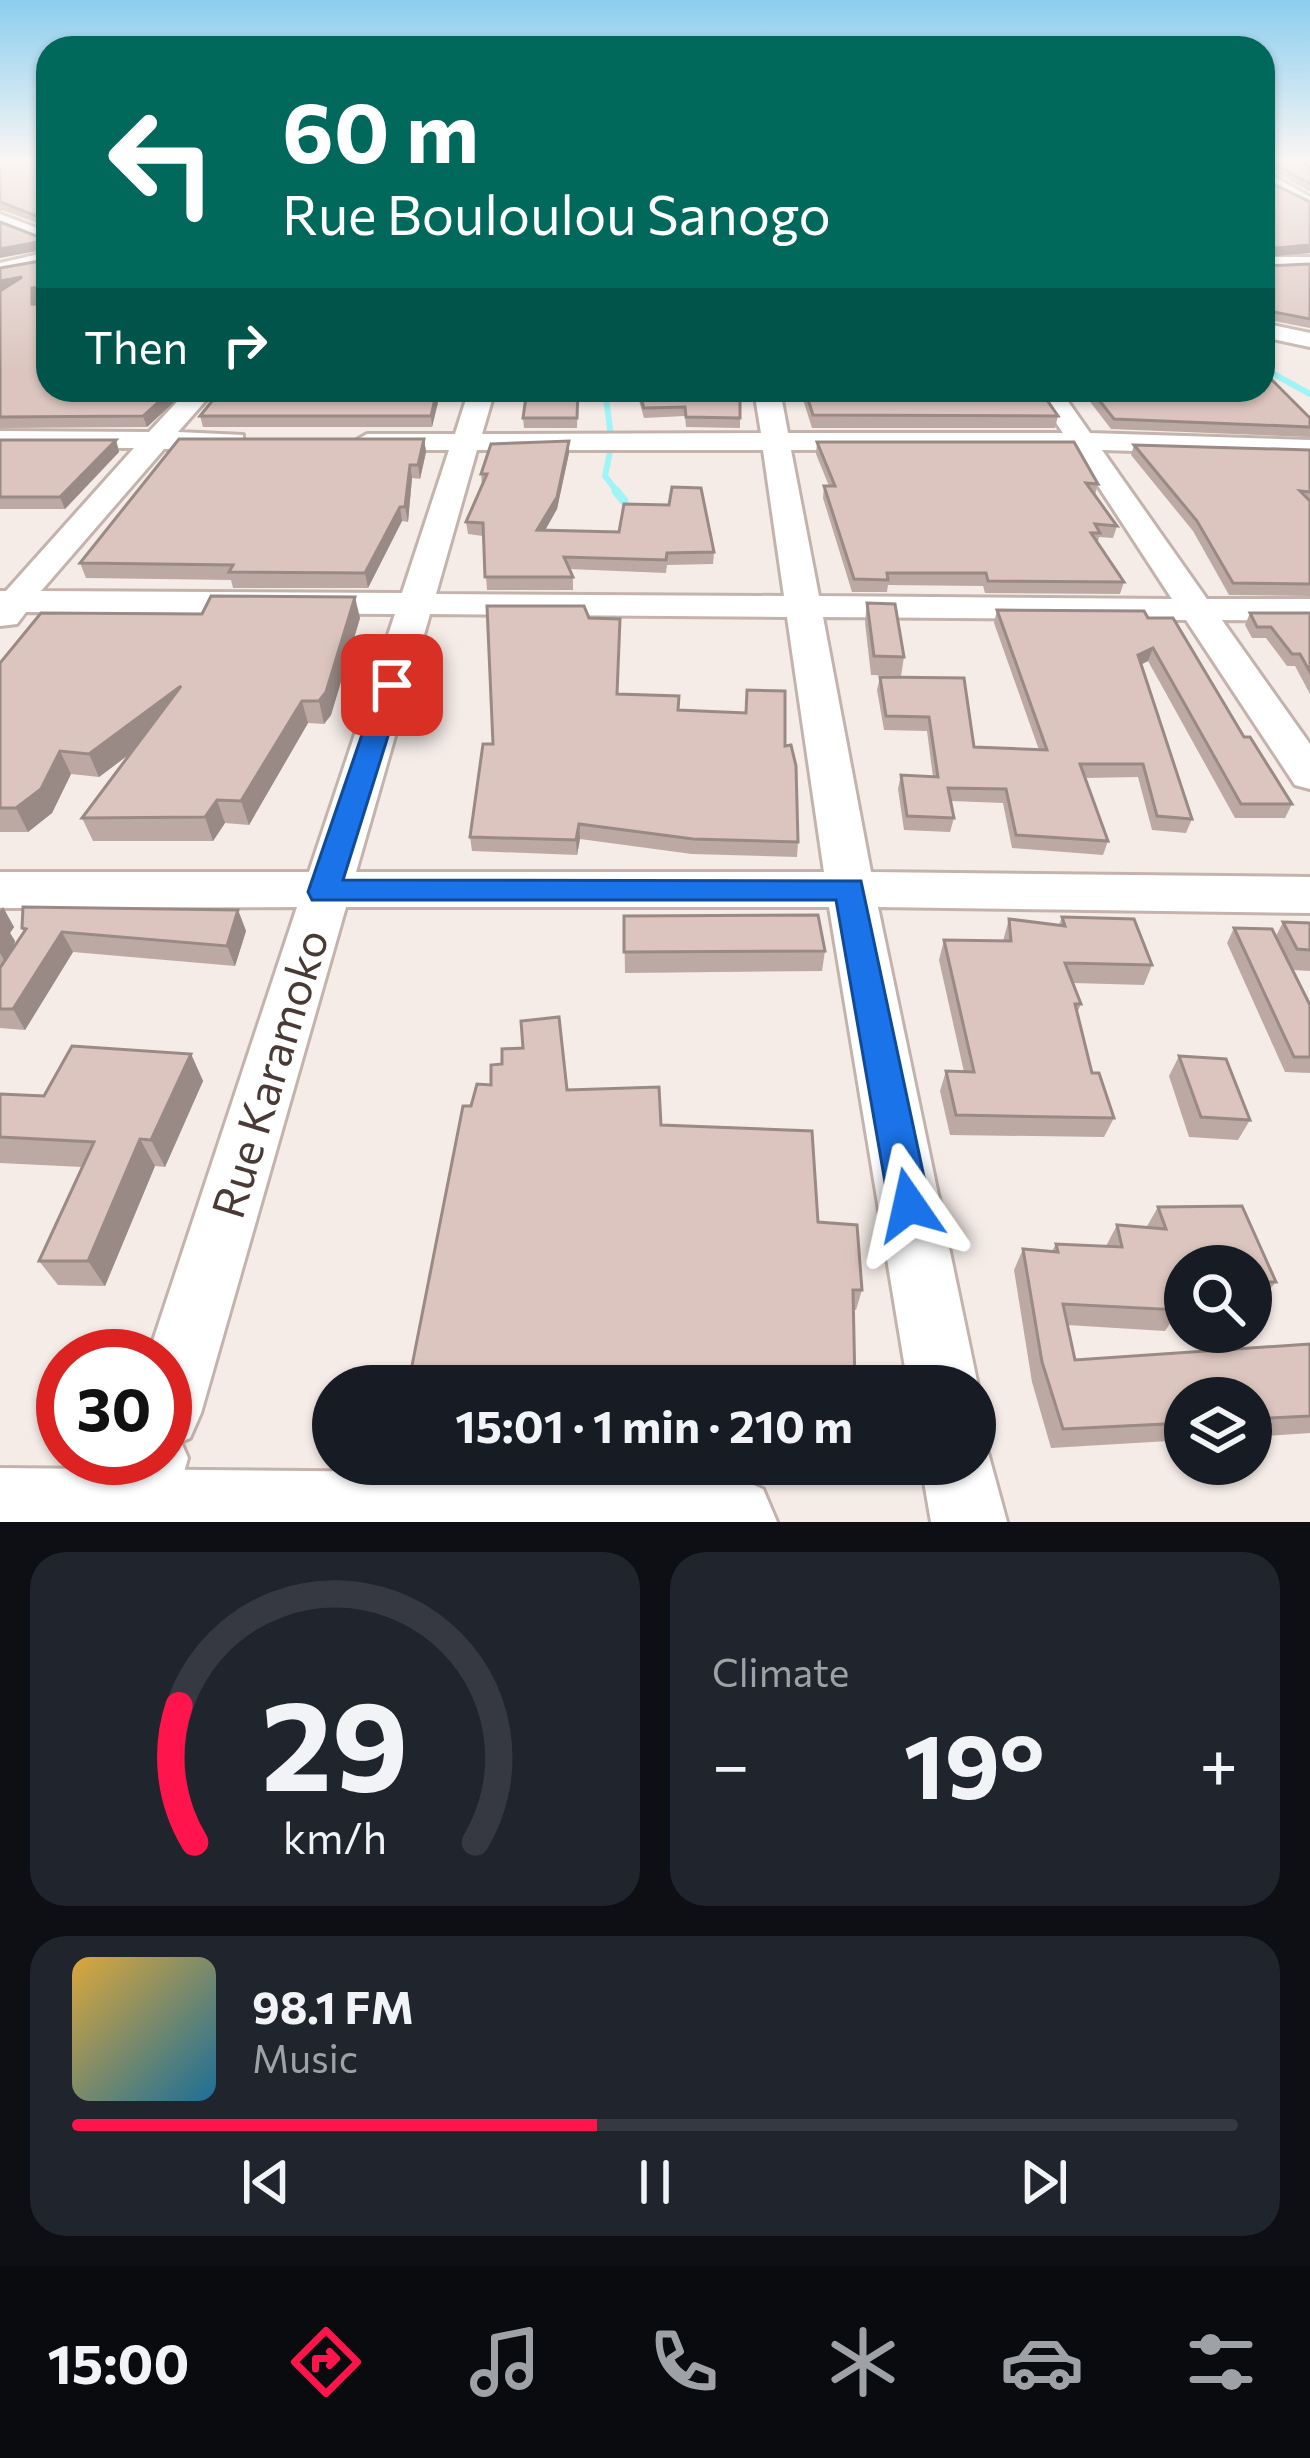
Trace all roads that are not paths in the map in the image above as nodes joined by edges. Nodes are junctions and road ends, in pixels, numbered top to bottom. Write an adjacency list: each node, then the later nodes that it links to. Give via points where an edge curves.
1 (36, 260): 4 (street)
2 (1275, 263): 3 (street)
3 (1310, 263)
4 (0, 268)
5 (1275, 333): 6 (street)
6 (1310, 340)
7 (191, 402): 12 (street)
8 (478, 402): 17 (street, Rue Karamoko)
9 (768, 402): 16 (street)
10 (1054, 402): 14 (street)
11 (0, 439): 12 (street)
12 (156, 440): 13 (street); 20 (street)
13 (250, 441)
14 (1078, 441): 16 (street); 18 (street); 22 (street)
15 (345, 442): 17 (street)
16 (773, 442): 17 (street); 21 (street)
17 (464, 443): 19 (street, Rue Karamoko)
18 (1310, 448)
19 (419, 602): 20 (street); 21 (street); 27 (street, Rue Karamoko)
20 (6, 608)
21 (807, 608): 22 (street); 25 (street)
22 (1198, 609): 23 (street); 24 (street)
23 (1310, 610)
24 (1310, 775)
25 (850, 889): 27 (street); 28 (street); 30 (street)
26 (0, 890): 27 (street)
27 (323, 892): 29 (street, Rue Karamoko)
28 (1310, 895)
29 (190, 1329)
30 (940, 1365)
31 (962, 1485): 35 (street)
32 (139, 1498): 33 (street); 34 (street)
33 (0, 1514)
34 (730, 1522)
35 (969, 1522)

